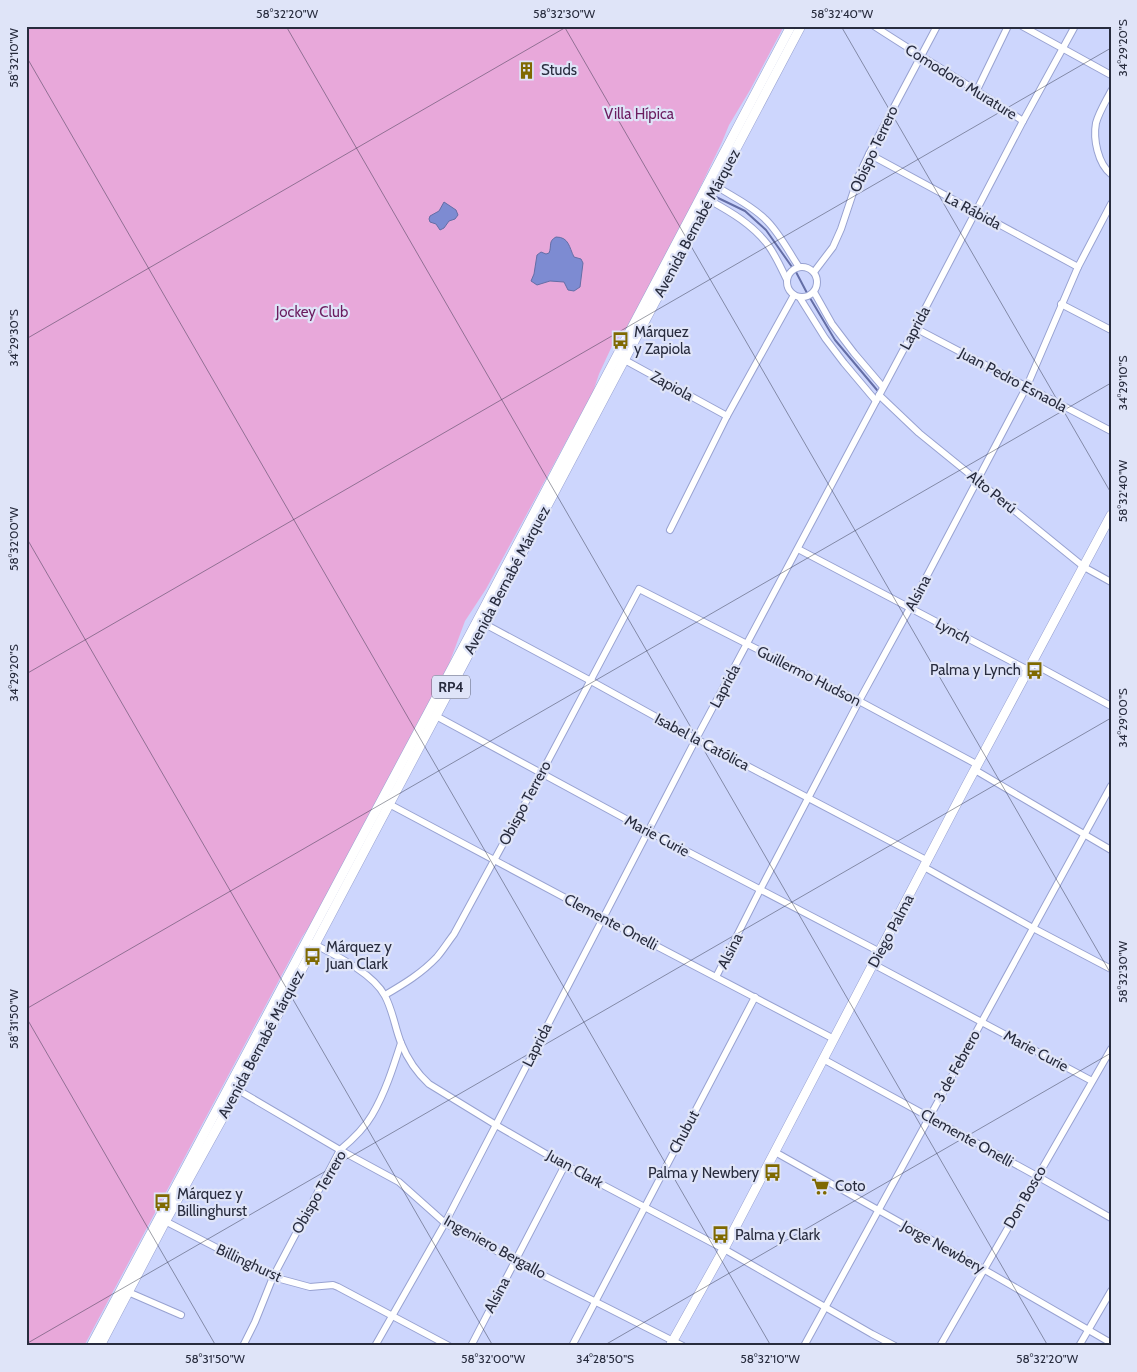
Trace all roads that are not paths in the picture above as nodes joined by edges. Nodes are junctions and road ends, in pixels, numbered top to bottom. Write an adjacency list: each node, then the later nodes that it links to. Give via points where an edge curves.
1 (791, 26): 29 (main road, Avenida Bernabé Márquez / RP4)
2 (801, 26): 16 (main road, Avenida Bernabé Márquez / RP4)
3 (874, 26): 9 (street, Comodoro Murature)
4 (936, 26): 9 (street, Obispo Terrero)
5 (1008, 26): 11 (street)
6 (1022, 26): 8 (street)
7 (1075, 26): 8 (street, Laprida)
8 (1063, 50): 10 (street); 13 (street, Laprida)
9 (920, 56): 11 (street, Comodoro Murature); 14 (street, Obispo Terrero)
10 (1111, 75)
11 (977, 90): 13 (street, Comodoro Murature)
12 (1111, 91): 15 (street, via 1096,123 1100,158)
13 (1023, 121): 19 (street, Laprida)
14 (869, 154): 19 (street, La Rábida); 22 (street, Obispo Terrero, via 833,247)
15 (1111, 174)
16 (716, 186): 17 (main road, Avenida Bernabé Márquez / RP4); 20 (street, via 765,219)
17 (710, 200): 23 (street, via 757,232 769,246); 29 (main road, Avenida Bernabé Márquez / RP4)
18 (1111, 204): 21 (street, Alsina)
19 (975, 212): 21 (street, La Rábida); 27 (street, Laprida)
20 (799, 267): 22 (street); 23 (street, via 791,271)
21 (1078, 267): 26 (street, Alsina)
22 (814, 272): 24 (street, via 818,280)
23 (787, 280): 25 (street, via 788,289)
24 (814, 292): 25 (street, via 805,297); 31 (street, via 832,324)
25 (797, 296): 32 (street, Alto Perú, via 844,363); 33 (street)
26 (1061, 304): 28 (street); 30 (street, Alsina)
27 (915, 328): 30 (street, Juan Pedro Esnaola); 31 (street, Laprida)
28 (1111, 330)
29 (621, 358): 33 (street, Zapiola); 43 (main road, Avenida Bernabé Márquez / RP4)
30 (1027, 386): 34 (street, Juan Pedro Esnaola); 35 (street, Alsina)
31 (883, 387): 32 (street, Laprida)
32 (878, 398): 35 (street, Alto Perú); 38 (street, Laprida)
33 (727, 416): 37 (street)
34 (1111, 431)
35 (978, 480): 39 (street, Alto Perú); 42 (street, Alsina)
36 (1111, 515): 39 (main road, Diego Palma)
37 (670, 530)
38 (798, 549): 42 (street, Lynch); 44 (street, Laprida)
39 (1084, 567): 40 (street, Alto Perú); 45 (main road, Diego Palma)
40 (1111, 582)
41 (639, 589): 44 (street, Guillermo Hudson); 46 (street, Obispo Terrero)
42 (910, 608): 45 (street, Lynch); 47 (street, Alsina)
43 (481, 622): 46 (street, Isabel la Católica); 49 (main road, Avenida Bernabé Márquez / RP4); 64 (main road, Avenida Bernabé Márquez / RP4)
44 (747, 644): 47 (street, Guillermo Hudson); 50 (street, Laprida)
45 (1030, 666): 48 (street, Lynch); 51 (main road, Diego Palma)
46 (591, 681): 50 (street, Isabel la Católica); 52 (street, Obispo Terrero)
47 (859, 702): 51 (street, Guillermo Hudson); 54 (street, Alsina)
48 (1111, 706)
49 (436, 716): 52 (street, Marie Curie); 55 (main road, Avenida Bernabé Márquez / RP4)
50 (696, 739): 54 (street, Isabel la Católica); 56 (street, Laprida)
51 (977, 768): 57 (street, Guillermo Hudson); 60 (main road, Diego Palma)
52 (541, 774): 56 (street, Marie Curie); 59 (street, Obispo Terrero)
53 (1111, 786): 57 (street, 3 de Febrero)
54 (808, 798): 60 (street, Isabel la Católica); 61 (street, Alsina)
55 (389, 804): 59 (street, Clemente Onelli); 64 (main road, Avenida Bernabé Márquez / RP4)
56 (648, 831): 61 (street, Marie Curie); 62 (street, Laprida)
57 (1084, 835): 58 (street, Guillermo Hudson); 63 (street, 3 de Febrero)
58 (1111, 850)
59 (494, 861): 62 (street, Clemente Onelli); 69 (street, Obispo Terrero, via 454,934 438,956 406,983)
60 (926, 864): 63 (street, Isabel la Católica); 65 (main road, Diego Palma)
61 (760, 890): 65 (street, Marie Curie); 68 (street, Alsina)
62 (603, 918): 68 (street, Clemente Onelli); 80 (street, Laprida)
63 (1033, 928): 67 (street, Isabel la Católica); 71 (street, 3 de Febrero)
64 (311, 942): 69 (street, Juan Clark, via 363,973); 78 (main road, Avenida Bernabé Márquez / RP4); 88 (main road, Avenida Bernabé Márquez / RP4)
65 (880, 952): 66 (main road, Diego Palma)
66 (873, 964): 71 (street, Marie Curie); 72 (main road, Diego Palma)
67 (1111, 969)
68 (716, 977): 70 (street, Clemente Onelli)
69 (385, 995): 73 (street, Juan Clark)
70 (755, 997): 72 (street, Clemente Onelli); 85 (street, Chubut)
71 (981, 1022): 77 (street, Marie Curie); 79 (street, 3 de Febrero)
72 (834, 1038): 75 (main road, Diego Palma)
73 (401, 1043): 80 (street, Juan Clark, via 420,1076 429,1084); 81 (street, Obispo Terrero, via 390,1078 371,1116)
74 (1111, 1049): 76 (street, Don Bosco)
75 (823, 1059): 79 (street, Clemente Onelli); 82 (main road, Diego Palma)
76 (1108, 1062): 77 (street, Don Bosco)
77 (1092, 1081): 84 (street, Don Bosco)
78 (238, 1090): 81 (street, Ingeniero Bergallo); 88 (main road, Avenida Bernabé Márquez / RP4)
79 (929, 1117): 84 (street, Clemente Onelli); 86 (street, 3 de Febrero)
80 (496, 1125): 83 (street, Juan Clark); 89 (street, Laprida)
81 (340, 1150): 89 (street, Ingeniero Bergallo, via 399,1182); 93 (street, Obispo Terrero)
82 (775, 1152): 86 (street, Jorge Newbery); 90 (main road, Diego Palma)
83 (565, 1165): 85 (street, Juan Clark); 91 (street, Alsina)
84 (1037, 1176): 87 (street, Clemente Onelli); 92 (street, Don Bosco)
85 (645, 1207): 90 (street, Juan Clark); 96 (street, Chubut)
86 (878, 1211): 92 (street, Jorge Newbery); 97 (street, 3 de Febrero)
87 (1111, 1218)
88 (162, 1220): 93 (street, Billinghurst); 95 (main road, Avenida Bernabé Márquez / RP4); 103 (main road, Avenida Bernabé Márquez / RP4)
89 (445, 1223): 91 (street, Ingeniero Bergallo); 99 (street, Laprida)
90 (724, 1249): 97 (street, Juan Clark); 101 (main road, Diego Palma)
91 (515, 1261): 96 (street, Ingeniero Bergallo); 108 (street, Alsina)
92 (983, 1269): 100 (street, Jorge Newbery); 113 (street, Don Bosco)
93 (273, 1277): 99 (street, Billinghurst, via 310,1287 338,1286); 105 (street, Obispo Terrero)
94 (1111, 1291): 100 (street)
95 (128, 1292): 98 (street); 104 (main road, Avenida Bernabé Márquez / RP4)
96 (596, 1300): 101 (street, Ingeniero Bergallo); 109 (street, Chubut)
97 (825, 1306): 111 (street, 3 de Febrero); 112 (street, Juan Clark)
98 (181, 1315)
99 (392, 1316): 106 (street, Laprida); 107 (street, Billinghurst)
100 (1088, 1330): 102 (street, Jorge Newbery); 114 (street)
101 (672, 1343): 110 (street, Ingeniero Bergallo)
102 (1111, 1344)
103 (91, 1346)
104 (100, 1346)
105 (243, 1346)
106 (375, 1346)
107 (449, 1346)
108 (471, 1346)
109 (572, 1346)
110 (683, 1346)
111 (804, 1346)
112 (895, 1346)
113 (940, 1346)
114 (1079, 1346)

